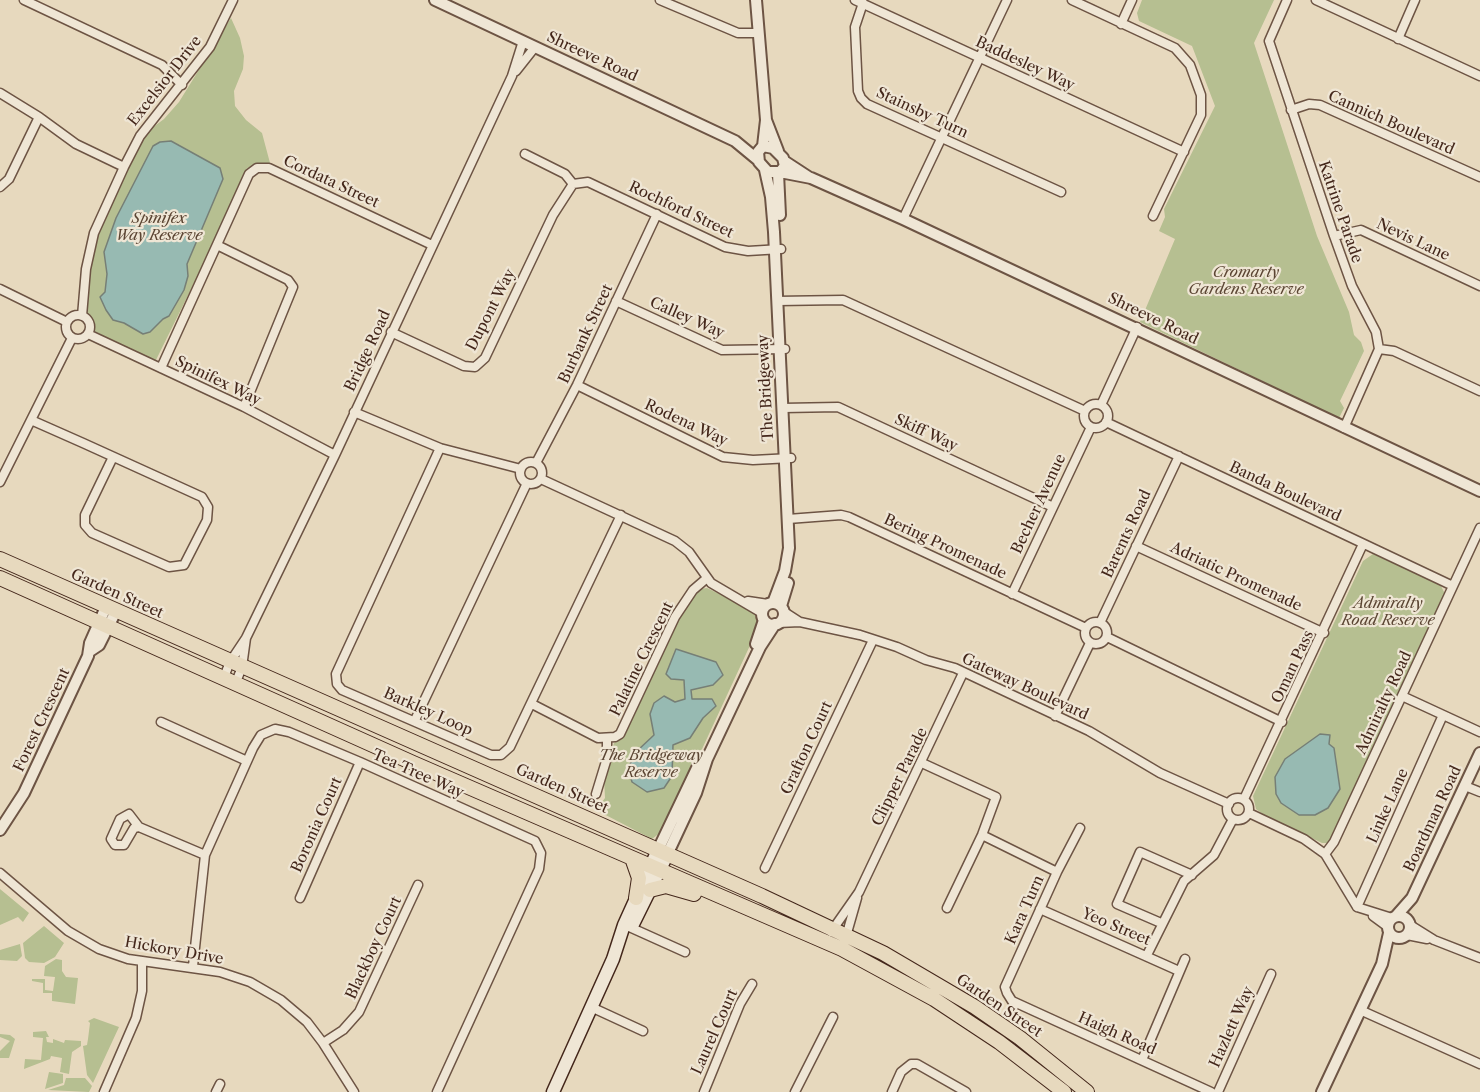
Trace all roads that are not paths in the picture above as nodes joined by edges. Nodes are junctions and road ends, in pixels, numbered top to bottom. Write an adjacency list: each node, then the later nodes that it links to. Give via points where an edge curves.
1 (24, 0): 21 (street, via 162,65)
2 (233, 0): 21 (street, Excelsior Drive, via 210,47)
3 (435, 0): 16 (street, Shreeve Road)
4 (660, 0): 14 (street, via 738,33)
5 (756, 0): 14 (street)
6 (1007, 0): 18 (street)
7 (1072, 0): 13 (street)
8 (1132, 0): 13 (street)
9 (1287, 0): 23 (street, Katrine Parade, via 1269,41)
10 (1316, 0): 15 (street)
11 (1415, 0): 15 (street)
12 (859, 2): 18 (street, Baddesley Way); 26 (street, Stainsby Turn, via 855,27 861,98)
13 (1121, 24): 30 (street, via 1175,48 1190,65 1202,105)
14 (758, 33): 25 (street)
15 (1398, 39): 20 (street)
16 (523, 41): 17 (street, Shreeve Road); 19 (street, Bridge Road)
17 (535, 47): 19 (street, Bridge Road); 27 (street, Shreeve Road)
18 (980, 58): 26 (street); 30 (street, Baddesley Way)
19 (512, 76): 46 (street, Bridge Road)
20 (1480, 76)
21 (182, 85): 34 (street, Excelsior Drive, via 140,135)
22 (0, 93): 24 (street)
23 (1291, 110): 36 (street, Cannich Boulevard, via 1320,105); 44 (street, Katrine Parade)
24 (39, 117): 34 (street, via 76,144); 39 (street, via 9,179)
25 (766, 120): 28 (street); 29 (street)
26 (942, 137): 40 (street, Stainsby Turn); 43 (street)
27 (735, 141): 28 (street, Shreeve Road); 33 (street, Shreeve Road)
28 (762, 148): 29 (street, Shreeve Road); 33 (street)
29 (778, 151): 32 (street, Shreeve Road)
30 (1184, 152): 42 (street)
31 (525, 154): 38 (street, via 565,174)
32 (784, 161): 35 (street); 37 (street, Shreeve Road)
33 (762, 165): 35 (street, Shreeve Road); 47 (street, The Bridgeway)
34 (124, 167): 52 (street, Excelsior Drive, via 94,233)
35 (779, 173): 37 (street, Shreeve Road); 47 (street, The Bridgeway)
36 (1480, 177)
37 (811, 178): 43 (street, Shreeve Road)
38 (573, 184): 41 (street, Rochford Street, via 588,182); 55 (street, Dupont Way, via 553,214 485,358 475,367 464,366)
39 (0, 187)
40 (1061, 192)
41 (657, 214): 47 (street, Rochford Street, via 725,247 748,251); 50 (street, Burbank Street)
42 (1153, 216)
43 (903, 219): 54 (street, Shreeve Road)
44 (1334, 236): 48 (street, Nevis Lane, via 1361,230); 59 (street, Katrine Parade, via 1352,286 1376,332)
45 (217, 245): 46 (street, Cordata Street, via 249,174 257,168 269,168); 60 (street, Cordata Street); 64 (street, via 288,280 293,288)
46 (432, 245): 55 (street, Bridge Road)
47 (778, 249): 51 (street, The Bridgeway)
48 (1480, 286)
49 (0, 289): 53 (street)
50 (616, 301): 58 (street, Calley Way, via 722,350); 61 (street, Burbank Street)
51 (780, 301): 58 (street, The Bridgeway); 66 (street, via 843,300)
52 (82, 316): 53 (street, via 72,316); 56 (street, via 90,325)
53 (67, 322): 57 (street, via 66,332)
54 (1137, 327): 63 (street); 71 (street, Shreeve Road)
55 (391, 332): 67 (street, Bridge Road)
56 (88, 334): 57 (street, via 82,339); 60 (street, Spinifex Way)
57 (72, 338): 68 (street)
58 (782, 349): 65 (street, The Bridgeway)
59 (1379, 349): 62 (street, via 1394,351); 71 (street)
60 (161, 368): 64 (street, Spinifex Way)
61 (577, 385): 76 (street, Rodena Way, via 723,457); 77 (street, Burbank Street)
62 (1480, 391)
63 (1101, 405): 66 (street, via 1092,405); 69 (street, via 1107,413)
64 (244, 407): 73 (street, Spinifex Way)
65 (786, 408): 76 (street, The Bridgeway); 83 (street, Skiff Way, via 838,407)
66 (1085, 411): 70 (street, via 1085,422)
67 (354, 412): 72 (street); 73 (street, Bridge Road)
68 (31, 420): 75 (street); 80 (street)
69 (1106, 422): 70 (street); 74 (street, Banda Boulevard)
70 (1090, 427): 83 (street, Becher Avenue)
71 (1344, 428): 82 (street, Shreeve Road)
72 (440, 448): 78 (street); 112 (street, Barkley Loop, via 336,674 342,690)
73 (335, 455): 102 (street, Bridge Road)
74 (1179, 456): 87 (street, Banda Boulevard); 88 (street, Barents Road)
75 (113, 457): 75 (street, via 202,497 208,507 207,520 184,565 169,567 92,532 85,525)
76 (788, 459): 85 (street, The Bridgeway)
77 (536, 463): 78 (street, via 527,463); 79 (street, via 542,469)
78 (521, 469): 81 (street)
79 (541, 479): 81 (street, via 535,484); 84 (street, Gateway Boulevard)
80 (0, 482)
81 (527, 483): 112 (street)
82 (1480, 490)
83 (1053, 507): 93 (street, Becher Avenue)
84 (621, 515): 91 (street, Gateway Boulevard, via 675,541 689,552); 109 (street, Barkley Loop)
85 (791, 519): 93 (street, Bering Promenade, via 849,517); 95 (street, The Bridgeway, via 789,555)
86 (1480, 528): 92 (street, Admiralty Road)
87 (1363, 544): 92 (street, Banda Boulevard); 100 (street, Oman Pass)
88 (1136, 546): 97 (street, Barents Road); 100 (street, Adriatic Promenade)
89 (0, 559): 94 (main road, Garden Street)
90 (0, 578): 98 (main road, Garden Street)
91 (707, 578): 95 (street, Gateway Boulevard, via 721,590); 116 (street, Palatine Crescent, via 693,590 675,617 620,734)
92 (1453, 586): 108 (street, Admiralty Road)
93 (1012, 594): 99 (street, Bering Promenade)
94 (111, 609): 98 (street, Forest Crescent); 105 (main road, Garden Street)
95 (773, 613): 96 (street, Gateway Boulevard); 96 (street, Gateway Boulevard); 132 (street, The Bridgeway, via 707,759 696,793)
96 (800, 622): 103 (street, Gateway Boulevard)
97 (1100, 622): 99 (street); 101 (street)
98 (104, 624): 107 (main road, Garden Street); 130 (street, Forest Crescent, via 99,645 90,651 24,793)
99 (1086, 628): 104 (street, via 1085,636)
100 (1324, 633): 114 (street, Oman Pass)
101 (1107, 637): 104 (street, via 1100,644); 114 (street)
102 (246, 638): 105 (street, Bridge Road); 105 (street, Bridge Road)
103 (873, 640): 106 (street, Gateway Boulevard); 137 (street, Grafton Court)
104 (1090, 643): 111 (street)
105 (236, 664): 107 (street, Bridge Road); 107 (street, Bridge Road); 132 (main road, Garden Street)
106 (963, 674): 111 (street, Gateway Boulevard); 120 (street, Clipper Parade)
107 (230, 680): 135 (main road, Garden Street)
108 (1402, 696): 110 (street); 133 (street, Admiralty Road)
109 (532, 704): 112 (street, Barkley Loop, via 510,747 501,755 491,755); 116 (street)
110 (1443, 715): 115 (street); 148 (street, Linke Lane)
111 (1055, 716): 125 (street, Gateway Boulevard, via 1089,731 1160,773)
112 (415, 720)
113 (161, 722): 118 (street)
114 (1282, 722): 124 (street, Oman Pass)
115 (1480, 732)
116 (607, 739): 123 (street, via 607,758)
117 (1480, 753): 121 (street, Boardman Road)
118 (247, 761): 119 (street, Tea Tree Way, via 261,735 275,729); 134 (street, Tea Tree Way)
119 (360, 762): 144 (street, Boronia Court); 177 (street, Tea Tree Way, via 535,841 541,853 539,869 511,935)
120 (922, 763): 131 (street, via 996,797); 143 (street, Clipper Parade)
121 (1466, 786): 122 (street); 146 (street, Boardman Road)
122 (1480, 792)
123 (596, 794)
124 (1244, 800): 125 (street, via 1238,798); 126 (street)
125 (1229, 804): 127 (street, via 1228,814)
126 (1249, 813): 127 (street, via 1245,818); 133 (street, via 1304,839)
127 (1233, 819): 140 (street, via 1214,855)
128 (139, 827): 134 (street)
129 (1080, 828): 138 (street)
130 (0, 830)
131 (982, 836): 138 (street, Kara Turn); 147 (street)
132 (663, 853): 136 (main road, The Bridgeway); 155 (main road, Garden Street)
133 (1325, 854): 148 (street)
134 (205, 855): 163 (street, Tea Tree Way)
135 (632, 858): 136 (main road, Garden Street); 145 (main road, via 639,878)
136 (656, 868): 142 (main road); 145 (main road); 150 (main road, Garden Street)
137 (765, 868)
138 (1057, 872): 149 (street, Kara Turn)
139 (0, 873): 161 (street, Hickory Drive, via 68,931 99,949)
140 (1192, 874): 151 (street, via 1184,881); 151 (street, via 1140,852 1117,904)
141 (418, 885): 172 (street, Blackboy Court, via 359,1012 343,1030)
142 (650, 890): 150 (main road, via 680,888 733,911); 153 (main road)
143 (859, 892): 155 (street, Clipper Parade); 156 (street, Clipper Parade)
144 (300, 898)
145 (636, 898): 153 (main road)
146 (1412, 898): 152 (street, Boardman Road); 154 (street, Boardman Road)
147 (946, 908)
148 (1357, 908): 152 (street)
149 (1040, 909): 158 (street, Yeo Street); 167 (street, Kara Turn, via 1005,987)
150 (749, 911): 155 (main road, Garden Street)
151 (1161, 923): 158 (street)
152 (1391, 923): 154 (street, via 1405,917); 154 (street, via 1396,938); 162 (street, Boardman Road)
153 (627, 927): 157 (street); 168 (main road)
154 (1407, 930): 159 (street); 162 (street, Boardman Road)
155 (829, 935): 156 (main road, Garden Street)
156 (844, 943): 183 (main road, Garden Street, via 999,1042); 184 (main road, Garden Street, via 883,953 975,1007)
157 (685, 952)
158 (1147, 955): 164 (street, Yeo Street)
159 (1480, 958)
160 (1185, 959): 164 (street)
161 (142, 962): 163 (street, Hickory Drive); 175 (street, via 136,1018)
162 (1382, 964): 169 (street, Boardman Road)
163 (193, 966): 172 (street, Hickory Drive, via 250,982 307,1022)
164 (1179, 971): 173 (street)
165 (1271, 974): 186 (street, Hazlett Way)
166 (752, 984): 179 (street, Laurel Court)
167 (1012, 1001): 173 (street, Haigh Road)
168 (591, 1008): 171 (street); 178 (main road)
169 (1360, 1010): 174 (street); 187 (street, Boardman Road)
170 (833, 1017): 180 (street)
171 (643, 1031)
172 (323, 1042): 176 (street, Hickory Drive)
173 (1142, 1060): 185 (street, Haigh Road)
174 (1480, 1064)
175 (104, 1092)
176 (354, 1092)
177 (437, 1092)
178 (553, 1092)
179 (704, 1092)
180 (795, 1092)
181 (892, 1092): 182 (street, via 901,1072 917,1064)
182 (966, 1092)
183 (1064, 1092)
184 (1087, 1092)
185 (1211, 1092)
186 (1218, 1092)
187 (1322, 1092)

